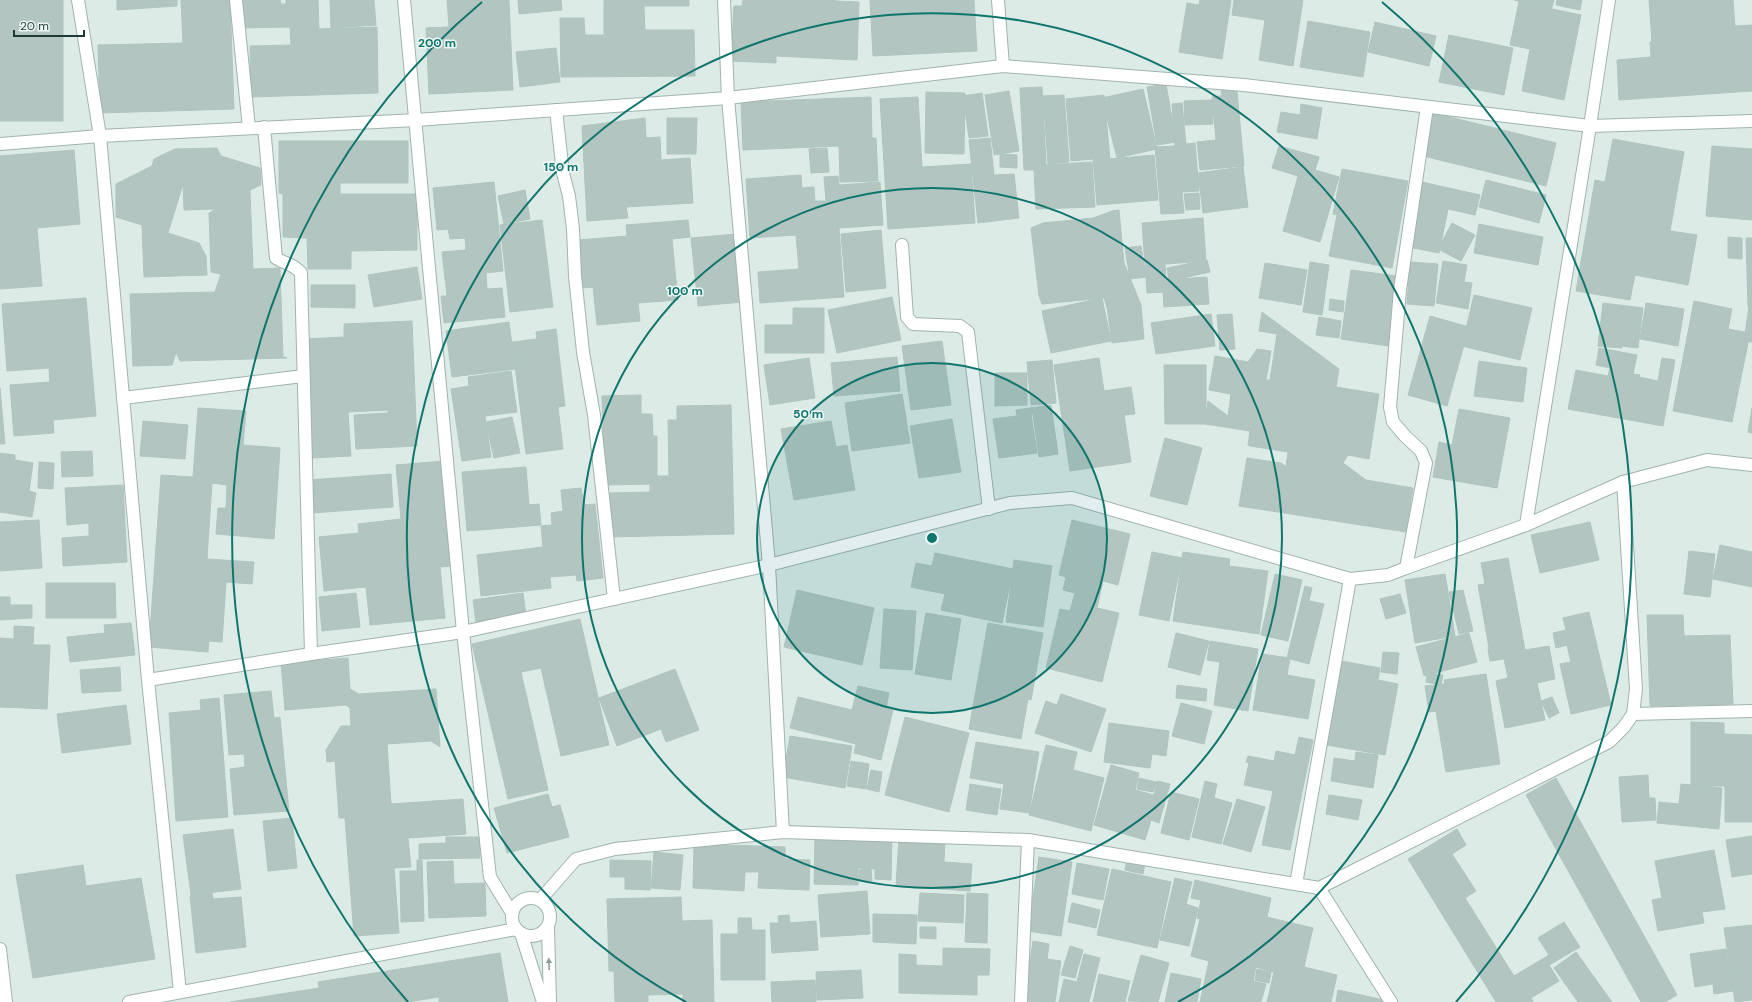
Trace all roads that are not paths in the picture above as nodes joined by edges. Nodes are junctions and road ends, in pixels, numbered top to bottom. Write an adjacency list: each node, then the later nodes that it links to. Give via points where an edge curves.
1 (78, 0): 16 (street)
2 (236, 0): 15 (street)
3 (404, 0): 11 (street)
4 (724, 0): 8 (street)
5 (998, 0): 7 (street)
6 (1609, 0): 13 (street)
7 (1003, 66): 8 (street); 9 (street, via 1244,84)
8 (728, 98): 10 (street); 25 (street)
9 (1427, 107): 13 (street); 26 (street, via 1400,290 1390,407 1393,422 1421,451 1426,463)
10 (556, 110): 11 (street); 28 (street, via 573,229 582,344 594,415)
11 (416, 120): 14 (street); 29 (street)
12 (1752, 121): 13 (street)
13 (1590, 126): 24 (street)
14 (264, 127): 15 (street); 19 (street, via 276,258 295,266 301,273)
15 (249, 128): 16 (street)
16 (100, 136): 17 (street); 20 (street)
17 (0, 144)
18 (902, 245): 23 (street, via 907,317 913,324 960,326 968,332)
19 (303, 376): 20 (street); 30 (street)
20 (123, 398): 31 (street)
21 (1752, 465): 22 (street, via 1707,460)
22 (1623, 482): 24 (street); 33 (street, via 1636,689)
23 (989, 509): 25 (street); 27 (street, via 1010,503 1072,498)
24 (1526, 525): 26 (street)
25 (769, 565): 28 (street); 34 (street)
26 (1406, 568): 27 (street, via 1388,575)
27 (1350, 579): 36 (street)
28 (614, 599): 29 (street)
29 (463, 632): 30 (street); 39 (street, via 490,877)
30 (311, 654): 31 (street)
31 (148, 680): 43 (street)
32 (1752, 711): 33 (street)
33 (1633, 714): 37 (street, via 1609,742)
34 (783, 832): 35 (street); 38 (street, via 615,850 576,859)
35 (1028, 840): 36 (street); 48 (street)
36 (1296, 884): 37 (street)
37 (1319, 888): 49 (street)
38 (540, 900): 39 (street, via 525,898 515,906); 40 (street, via 549,910)
39 (512, 913): 41 (street, via 512,923)
40 (548, 926): 41 (street, via 538,935 527,936); 47 (street, one-way to 40)
41 (518, 931): 43 (street); 46 (street)
42 (0, 949): 44 (street)
43 (180, 992): 45 (street)
44 (6, 1002)
45 (129, 1002)
46 (543, 1002)
47 (550, 1002)
48 (1021, 1002)
49 (1391, 1002)

